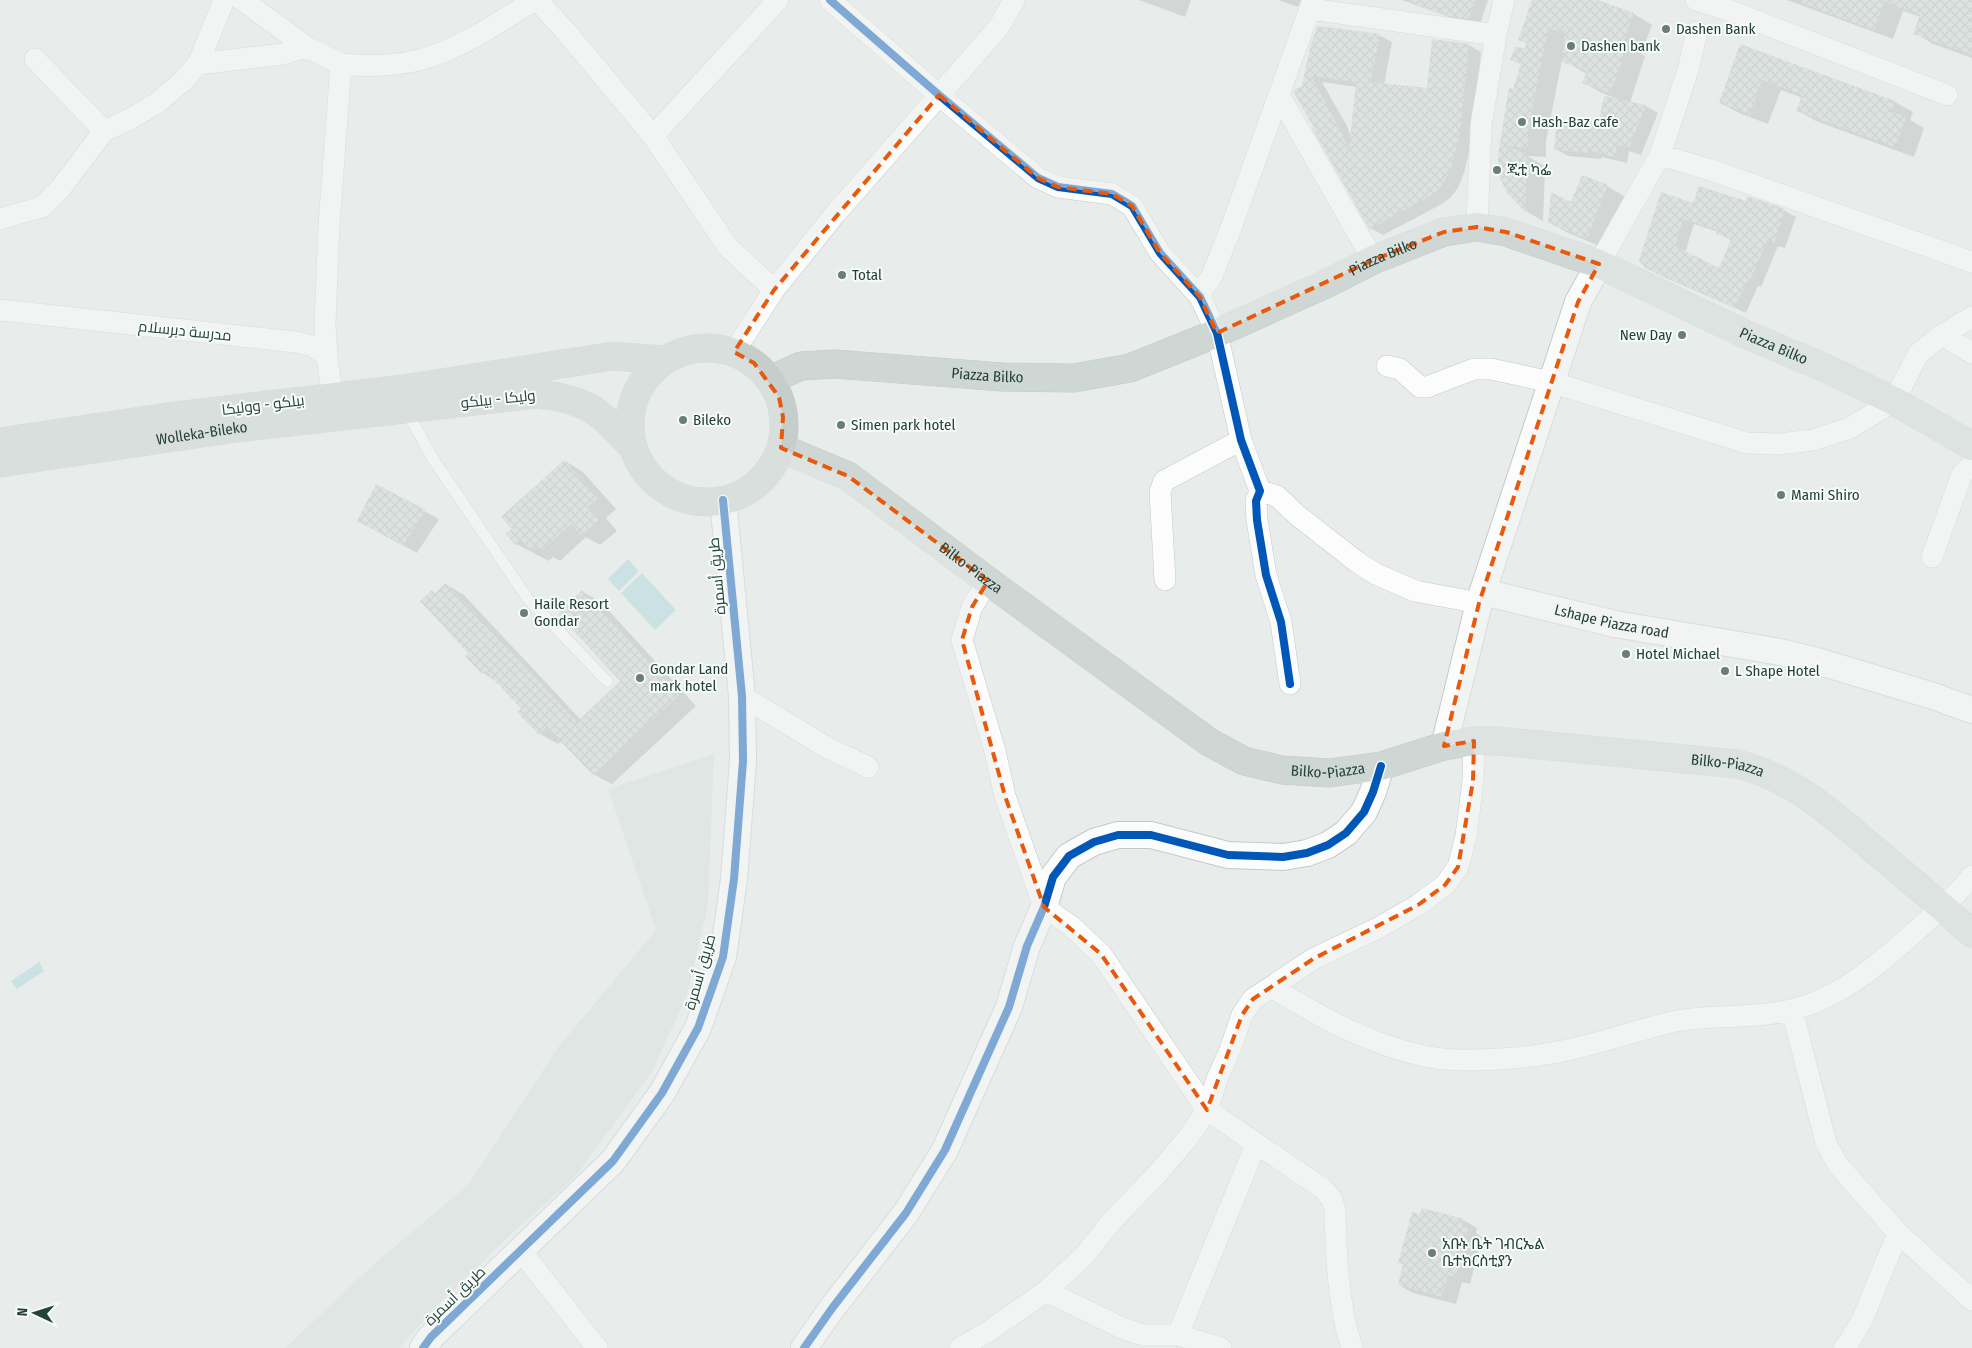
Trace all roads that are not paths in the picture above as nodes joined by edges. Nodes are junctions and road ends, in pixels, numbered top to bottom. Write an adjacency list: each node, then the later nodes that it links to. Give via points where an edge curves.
1 (224, 0): 15 (street)
2 (242, 0): 13 (street)
3 (536, 0): 16 (street, via 452,49 433,56 405,63); 21 (street)
4 (778, 0): 21 (street)
5 (830, 0): 17 (street)
6 (1014, 0): 17 (street, via 999,27)
7 (1504, 0): 12 (street)
8 (1696, 0): 9 (street)
9 (1720, 3): 19 (street)
10 (1312, 4): 12 (street); 18 (street)
11 (1697, 32): 22 (street)
12 (1496, 36): 24 (street, via 1481,125)
13 (307, 48): 15 (street); 16 (street)
14 (35, 59): 20 (street)
15 (198, 64): 20 (street, via 157,103)
16 (341, 64): 36 (street, via 329,225)
17 (939, 95): 28 (street); 29 (street, via 1038,178 1058,186 1112,194 1132,206 1160,253)
18 (1279, 95): 25 (street); 29 (street, via 1211,278)
19 (1947, 95)
20 (104, 131): 23 (street, via 60,190 42,206)
21 (653, 136): 28 (street, via 728,246)
22 (1660, 155): 26 (street); 27 (street)
23 (0, 218)
24 (1477, 227): 25 (main road, Piazza Bilko, via 1444,232); 27 (main road, Piazza Bilko, via 1506,232)
25 (1372, 260): 32 (main road, Piazza Bilko)
26 (1972, 262)
27 (1599, 264): 40 (street, via 1578,302); 42 (main road, Piazza Bilko)
28 (774, 290): 34 (street)
29 (1200, 297): 32 (street)
30 (0, 310): 36 (street, مدرسة دبرسلام, via 295,342 313,346)
31 (1972, 317): 33 (street)
32 (1217, 333): 39 (main road, Piazza Bilko, via 1130,368 1074,378 1002,377 835,364 801,366); 44 (street)
33 (1942, 335): 35 (street); 42 (street, via 1918,354)
34 (734, 352): 37 (highway, via 711,347 687,350); 39 (highway, via 754,363)
35 (1972, 353)
36 (327, 357): 43 (street)
37 (664, 360): 41 (highway, بيلكو - ووليكا, via 612,356 527,371); 47 (highway, via 646,376 634,398 630,423)
38 (1387, 366): 40 (street, via 1400,369 1420,386 1427,387 1482,368)
39 (770, 380): 48 (highway, via 779,397 783,417)
40 (1551, 382): 42 (street, via 1747,443 1813,440 1850,428); 56 (street)
41 (404, 399): 43 (highway, بيلكو - ووليكا); 47 (highway, وليكا - بيلكو, via 560,396 588,405 610,422); 57 (lane, via 433,459 528,599)
42 (1894, 401): 46 (main road, Piazza Bilko)
43 (335, 406): 45 (highway, بيلكو - ووليكا, via 167,417); 49 (highway, Wolleka-Bileko, via 238,428)
44 (1240, 440): 51 (street); 54 (street, via 1164,480 1160,492)
45 (0, 442)
46 (1972, 446)
47 (633, 448): 52 (highway, via 643,468 658,485 678,497 700,502)
48 (781, 448): 52 (highway, via 774,465 763,478 744,492); 55 (main road, Bilko-Piazza, via 848,476)
49 (0, 463)
50 (1972, 465): 53 (street, via 1962,474)
51 (1260, 490): 56 (street, via 1277,496 1297,515 1376,574 1415,591); 58 (street, via 1256,501 1256,520 1266,575 1281,622)
52 (723, 500): 59 (street, طريق أسمرة)
53 (1932, 557)
54 (1165, 580)
55 (988, 581): 63 (main road, Bilko-Piazza, via 1209,742 1244,761 1282,770 1329,773); 66 (street, via 972,607 962,640 1004,796)
56 (1481, 598): 60 (street, Lshape Piazza road, via 1780,652); 62 (street)
57 (607, 681)
58 (1290, 684)
59 (742, 696): 64 (street, via 826,747); 74 (street, طريق أسمرة, via 742,762 734,879 723,956 698,1028 662,1093 613,1161)
60 (1972, 710)
61 (1474, 741): 62 (main road, Bilko-Piazza); 67 (main road, Bilko-Piazza, via 1737,764 1756,769 1821,805); 69 (street, via 1466,836 1458,868 1445,885 1418,905 1313,959)
62 (1444, 746): 63 (main road, Bilko-Piazza)
63 (1381, 766): 66 (street, via 1364,812 1346,833 1328,845 1283,857 1228,855 1151,835 1118,836 1094,842 1069,856 1053,876)
64 (868, 767)
65 (1972, 876): 67 (street)
66 (1044, 907): 71 (street, via 1071,926 1100,954); 81 (street, via 1027,946 1009,1007 945,1150 906,1214)
67 (1943, 907): 68 (main road, Bilko-Piazza); 70 (street, via 1872,970 1830,995)
68 (1972, 933)
69 (1271, 987): 70 (street, via 1319,1016 1387,1045 1430,1057 1468,1059 1516,1057 1571,1049 1695,1018); 71 (street, via 1253,999 1242,1015)
70 (1792, 1010): 73 (street, via 1826,1143 1838,1165)
71 (1207, 1110): 72 (street); 75 (street, via 1158,1173 1084,1256)
72 (1256, 1144): 77 (street); 84 (street, via 1322,1188 1332,1199 1340,1283)
73 (1898, 1233): 76 (street); 85 (street, via 1862,1320)
74 (520, 1251): 79 (street, طريق أسمرة); 80 (street)
75 (1046, 1291): 78 (street, via 1122,1328); 82 (street)
76 (1972, 1300)
77 (1178, 1335): 78 (street); 83 (street)
78 (1137, 1341)
79 (423, 1348)
80 (597, 1348)
81 (804, 1348)
82 (960, 1348)
83 (1221, 1348)
84 (1352, 1348)
85 (1844, 1348)

